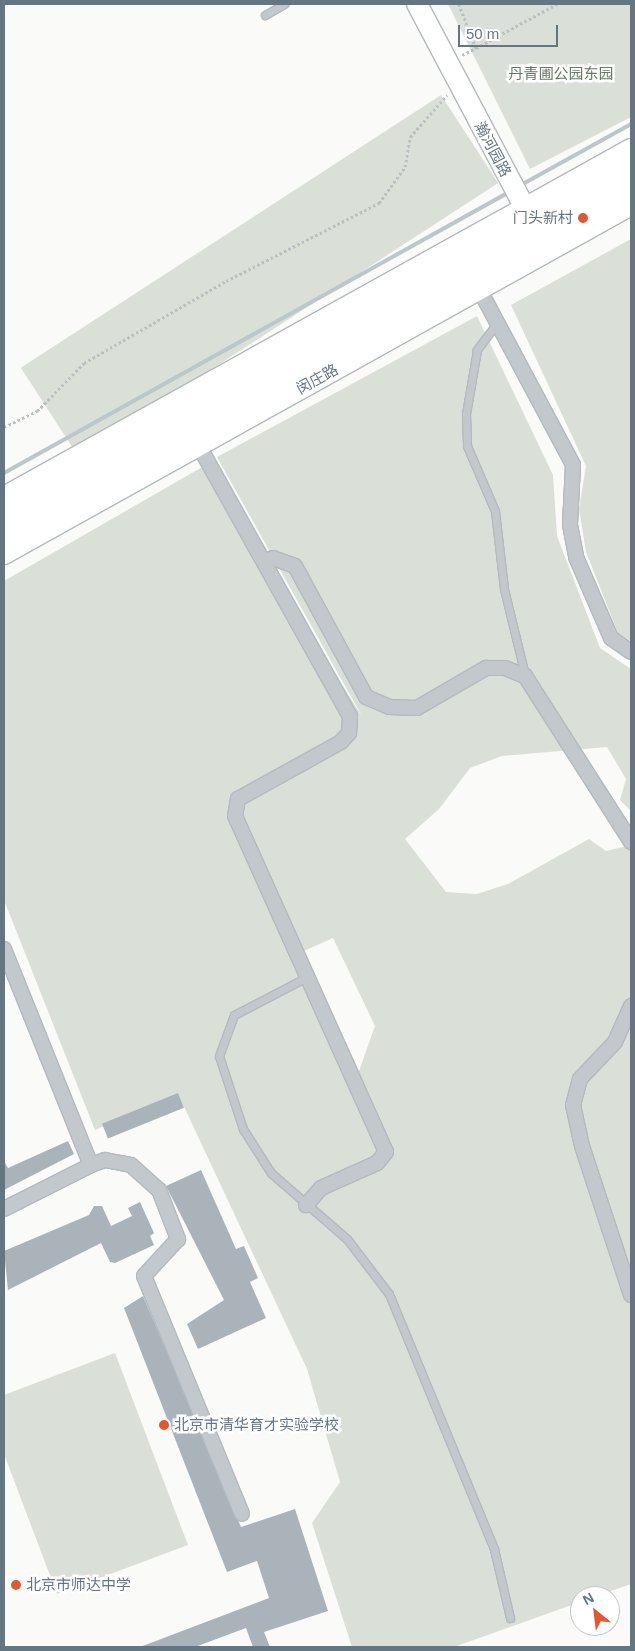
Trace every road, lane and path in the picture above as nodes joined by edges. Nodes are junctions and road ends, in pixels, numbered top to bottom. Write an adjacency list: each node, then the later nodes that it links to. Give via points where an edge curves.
1 (284, 4): 5 (lane)
2 (417, 4): 6 (main road, 瀚河园路)
3 (459, 4): 4 (path, via 476,48)
4 (557, 4)
5 (265, 14)
6 (458, 84): 10 (main road, 瀚河园路); 14 (path, via 410,137 405,167 380,203 226,281 84,363 37,411)
7 (631, 149): 10 (main road)
8 (631, 169): 10 (main road)
9 (631, 187): 12 (main road, 闵庄路)
10 (522, 202): 12 (main road); 16 (main road); 17 (main road)
11 (631, 205): 12 (main road, 闵庄路)
12 (476, 282): 13 (street); 15 (main road, 闵庄路)
13 (497, 323): 21 (street, via 573,465 570,525 576,557 611,638); 22 (lane, via 477,350 466,414 467,446 495,511 504,589)
14 (4, 428)
15 (195, 438): 18 (main road, 闵庄路); 19 (main road, 闵庄路); 20 (street)
16 (4, 498)
17 (4, 517)
18 (4, 536)
19 (4, 554)
20 (264, 562): 22 (street, via 273,558 295,566 366,697 389,707 417,708 486,668 505,668); 25 (street, via 350,716 349,733 341,742 238,799 235,816)
21 (631, 652)
22 (525, 676): 23 (street)
23 (631, 842)
24 (4, 948): 27 (street)
25 (307, 976): 28 (street, via 386,1152 377,1163 321,1188); 28 (lane, via 234,1014 219,1056 243,1129 271,1173)
26 (631, 1006): 30 (street, via 615,1042 580,1079 573,1105 582,1146)
27 (91, 1165): 29 (street); 31 (street, via 105,1160 131,1165 159,1190 178,1239 144,1276)
28 (306, 1204): 32 (lane, via 347,1239 389,1294 494,1549)
29 (4, 1209)
30 (631, 1295)
31 (242, 1514)
32 (510, 1618)

